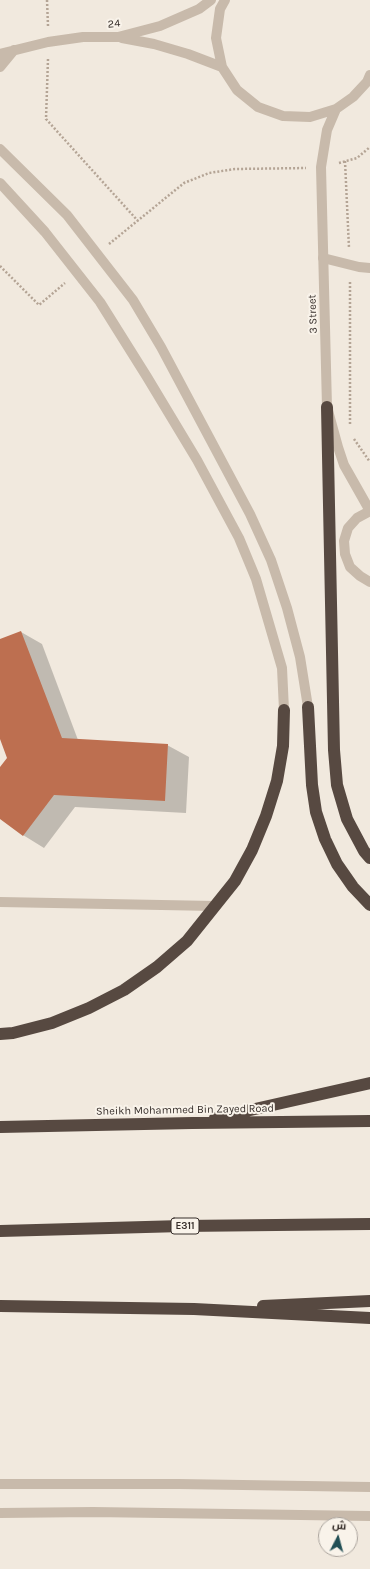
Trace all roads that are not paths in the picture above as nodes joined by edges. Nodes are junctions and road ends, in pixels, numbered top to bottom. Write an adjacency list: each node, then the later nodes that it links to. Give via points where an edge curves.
1 (211, 0): 3 (street, 24, via 199,9 160,26)
2 (225, 0): 7 (street, via 220,9 216,38)
3 (118, 37): 4 (street, 24, via 83,37); 7 (street, via 175,50)
4 (14, 50): 5 (street, 24); 6 (street)
5 (0, 54)
6 (0, 67)
7 (222, 67): 9 (street, via 237,90 258,107 283,116 310,117)
8 (369, 79): 9 (street, via 353,97)
9 (336, 109): 12 (street, 3 Street, via 326,130 321,167)
10 (0, 149): 17 (street, via 67,214 133,300 161,347 250,514 271,560 300,657)
11 (0, 184): 18 (street, via 45,232 100,302 197,460 239,538 256,579 282,668)
12 (323, 258): 13 (street); 14 (street, 3 Street)
13 (370, 268)
14 (327, 407): 15 (street, 3 Street, via 344,465); 19 (highway, via 336,771 347,819)
15 (370, 511): 16 (street, 3 Street, via 357,518 348,528 344,541 350,567)
16 (370, 582)
17 (308, 707): 21 (highway, via 316,812 337,864)
18 (284, 710): 22 (highway, via 283,746 277,782 266,816 252,850 234,882)
19 (370, 858)
20 (0, 902): 22 (street)
21 (370, 905)
22 (215, 906): 23 (highway, via 187,941 157,967 124,990 52,1023)
23 (0, 1034)
24 (370, 1083): 26 (highway)
25 (370, 1121): 26 (highway, Sheikh Mohammed Bin Zayed Road)
26 (192, 1123): 27 (highway, Sheikh Mohammed Bin Zayed Road)
27 (0, 1127)
28 (370, 1224): 29 (highway, E311)
29 (0, 1231)
30 (370, 1301): 32 (highway)
31 (0, 1306): 32 (highway)
32 (194, 1309): 33 (highway)
33 (370, 1318)
34 (0, 1484): 35 (street)
35 (370, 1487)
36 (0, 1514): 37 (street, via 93,1512)
37 (370, 1516)

